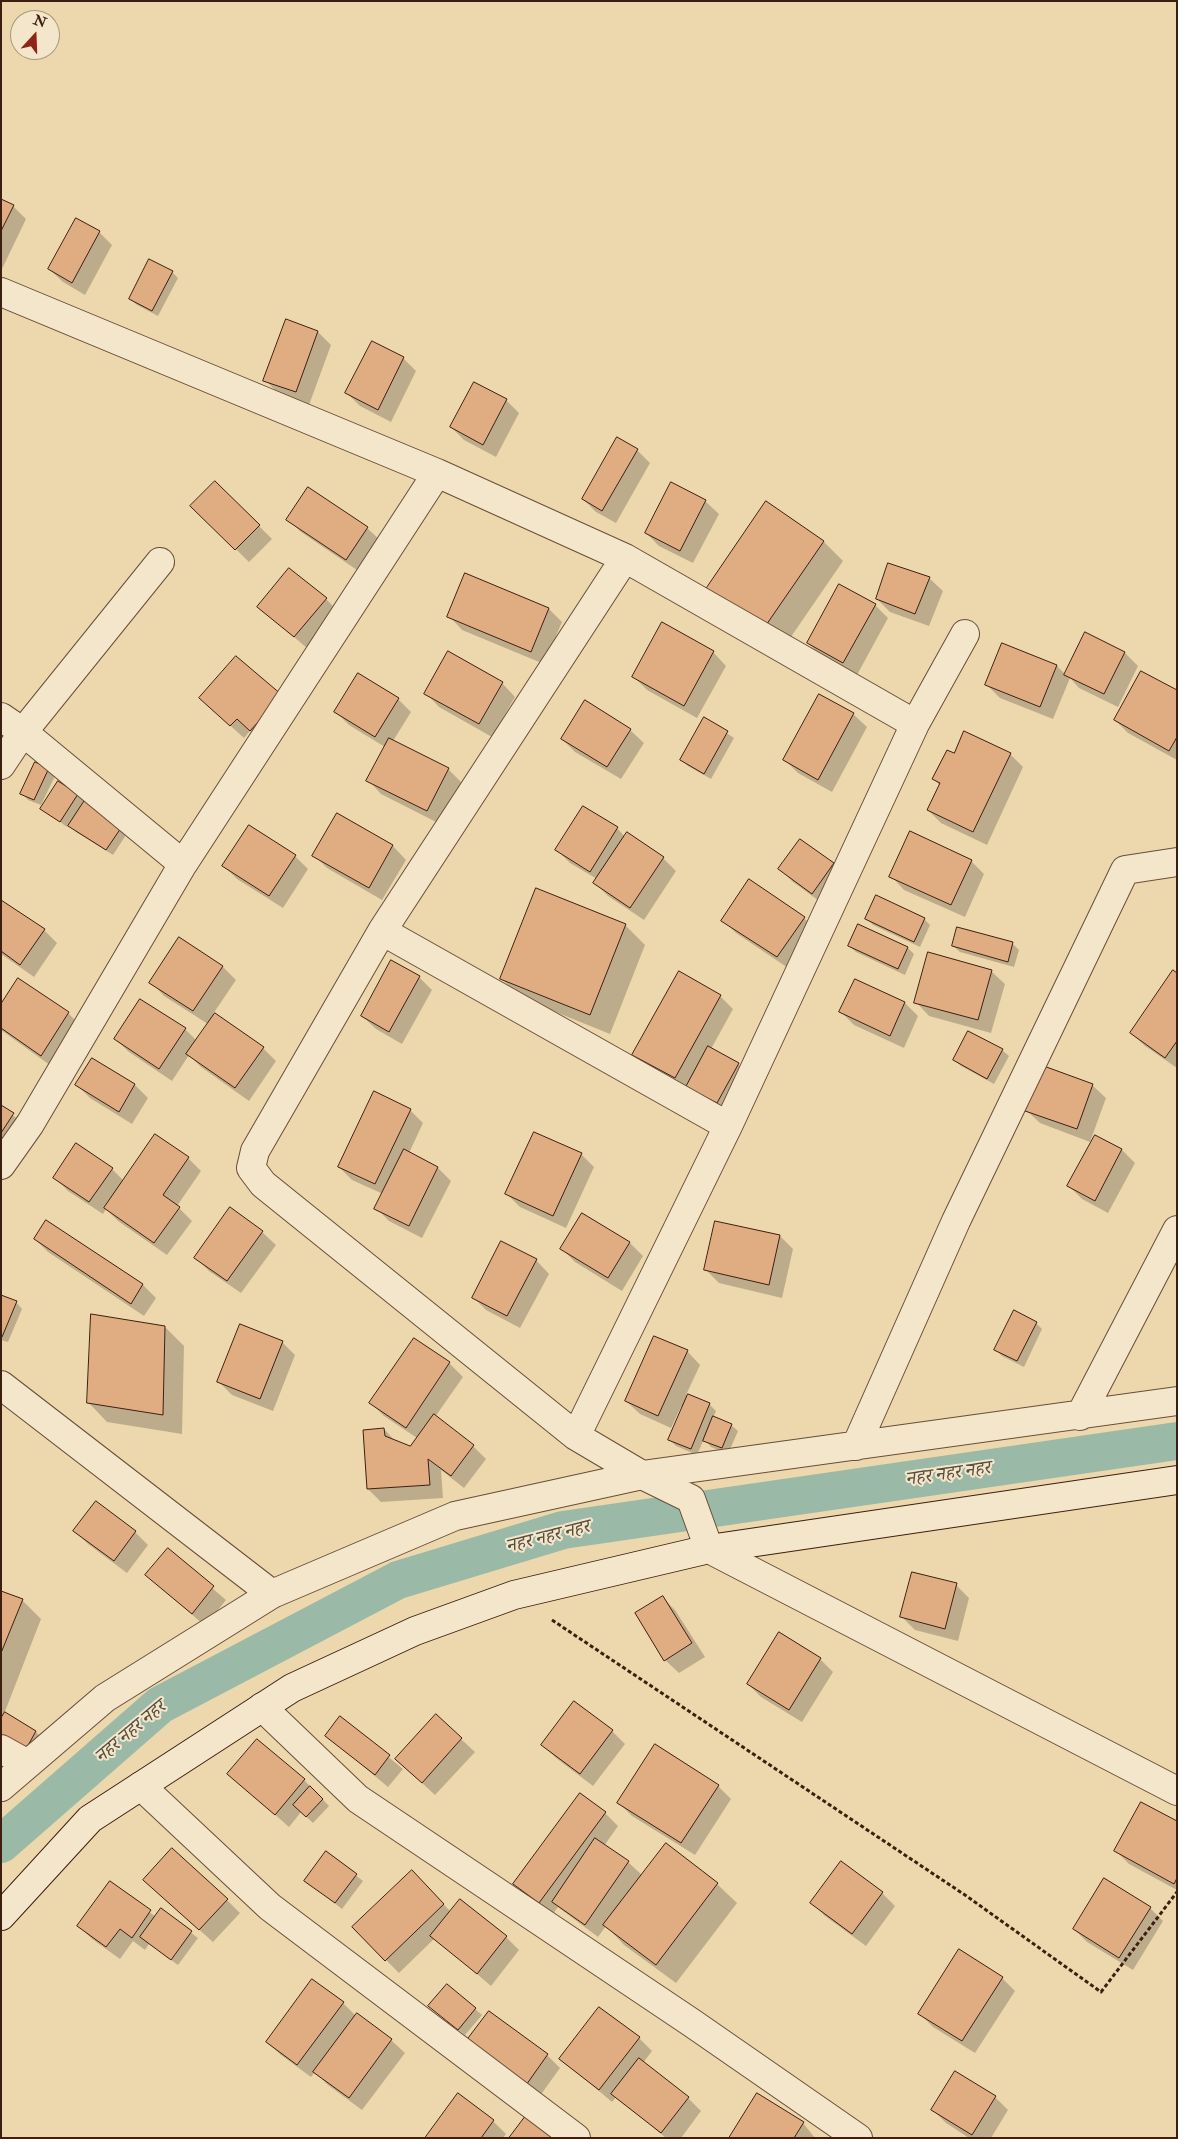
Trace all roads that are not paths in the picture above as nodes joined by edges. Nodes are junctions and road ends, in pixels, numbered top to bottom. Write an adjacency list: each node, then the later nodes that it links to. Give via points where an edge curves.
1 (1, 292): 2 (street)
2 (437, 473): 3 (street); 10 (street)
3 (625, 558): 7 (street); 12 (street)
4 (160, 562): 6 (street)
5 (965, 634): 7 (street)
6 (12, 724): 8 (street); 10 (street)
7 (915, 724): 13 (street)
8 (1, 765)
9 (1165, 863): 11 (street); 20 (street, via 1125,870 956,1221)
10 (183, 864): 14 (street, via 30,1124)
11 (1177, 883)
12 (382, 931): 13 (street); 19 (street, via 255,1151 251,1168 264,1184)
13 (728, 1126): 19 (street)
14 (1, 1165)
15 (1177, 1230): 18 (street)
16 (1, 1386): 24 (street)
17 (1177, 1401): 18 (street)
18 (1080, 1416): 20 (street)
19 (576, 1436): 21 (street)
20 (856, 1446): 21 (street)
21 (642, 1475): 23 (street, via 691,1499); 24 (street, via 455,1516)
22 (1177, 1480): 23 (street)
23 (709, 1549): 25 (street, via 514,1594 415,1631 292,1688); 30 (street)
24 (272, 1594): 27 (street, via 105,1698)
25 (262, 1707): 28 (street); 33 (street, via 358,1800)
26 (1, 1749): 27 (street)
27 (28, 1764): 29 (street)
28 (141, 1786): 31 (street, via 90,1819); 32 (street, via 270,1907)
29 (1, 1787)
30 (1177, 1791)
31 (1, 1916)
32 (576, 2138)
33 (858, 2138)

